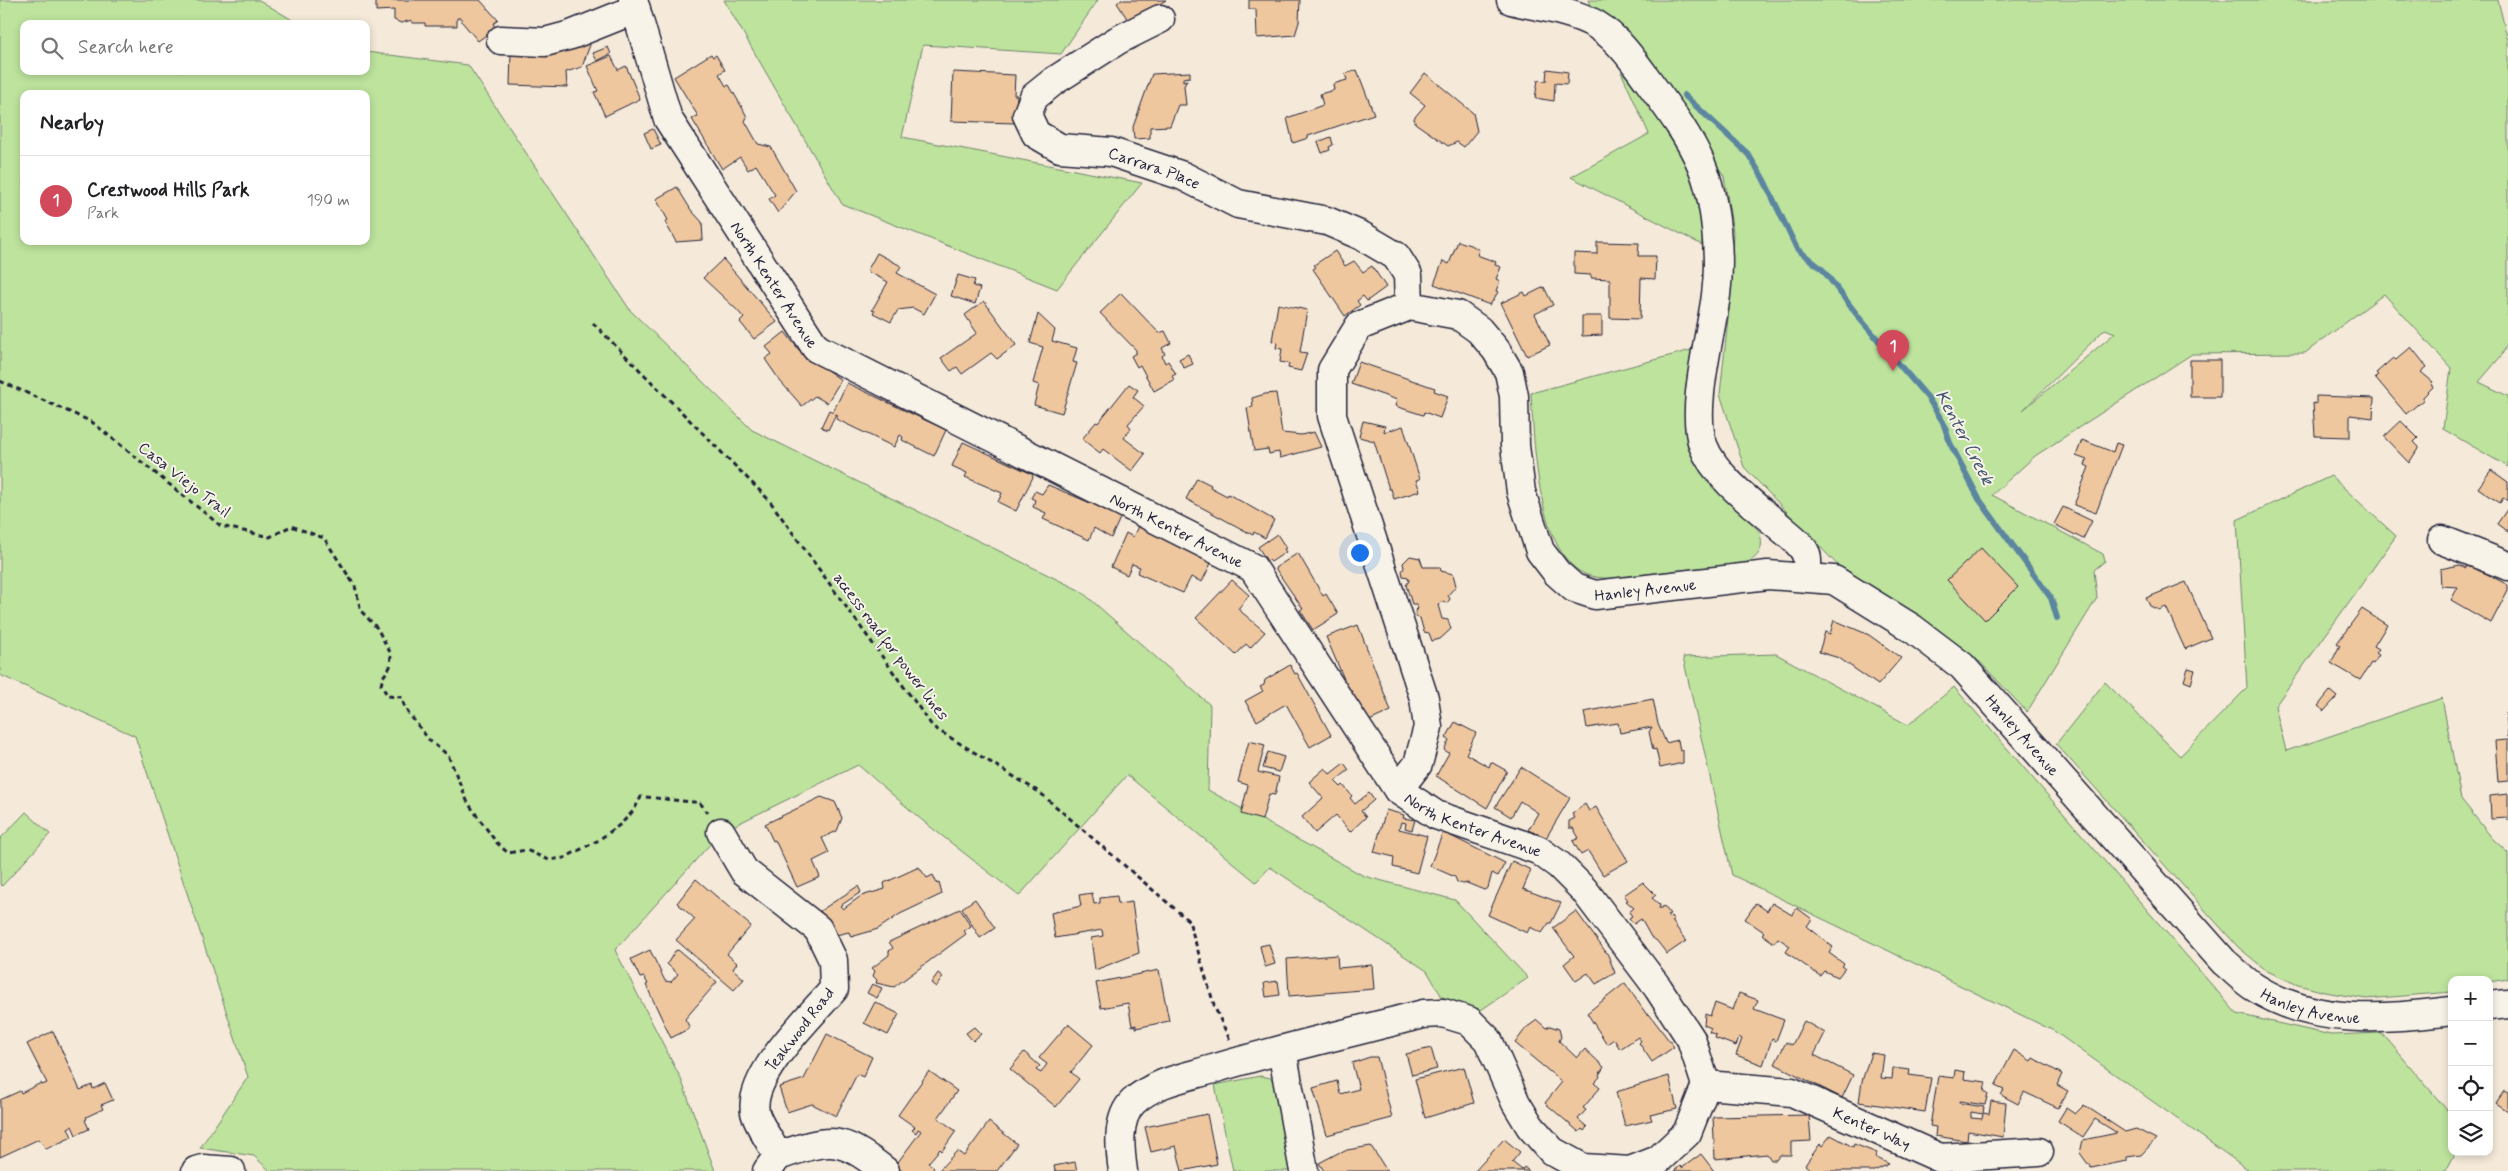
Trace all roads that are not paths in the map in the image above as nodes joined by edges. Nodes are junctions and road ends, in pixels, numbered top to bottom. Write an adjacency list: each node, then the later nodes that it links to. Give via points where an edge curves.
1 (1511, 0): 8 (street, via 1574,15 1614,38 1674,115 1698,158 1711,203 1718,267 1700,402 1703,443 1710,459 1737,490 1797,542 1806,555)
2 (634, 4): 4 (street, via 571,35 545,42); 9 (street, North Kenter Avenue, via 668,119 816,348 1253,568)
3 (1160, 19): 5 (street, Carrara Place, via 1118,40 1034,97 1027,114 1036,134 1060,148 1111,152 1183,176 1238,204 1327,221 1362,236 1396,256 1408,275)
4 (501, 40)
5 (1409, 306): 8 (street, Hanley Avenue, via 1458,315 1479,330 1509,372 1514,396 1515,446 1527,515 1540,551 1574,588 1596,595 1768,575); 9 (street, via 1359,326 1332,370 1332,416 1424,698 1428,727 1418,764)
6 (2442, 540): 7 (street)
7 (2508, 566)
8 (1807, 577): 13 (street, Hanley Avenue, via 1834,580 1913,629 1962,666 2224,962 2253,986 2305,1011 2330,1015 2363,1018)
9 (1398, 790): 15 (street, North Kenter Avenue, via 1436,815 1538,850 1559,865 1584,890 1658,988 1691,1038)
10 (721, 832): 17 (street, Teakwood Road, via 744,871 818,929 834,960 834,989 766,1069 756,1094 754,1112)
11 (2508, 1004): 12 (street)
12 (2493, 1006)
13 (2448, 1011)
14 (1282, 1050): 15 (street, via 1423,1014 1443,1013 1469,1021 1488,1040 1530,1126 1552,1151 1583,1168 1630,1171 1658,1160 1687,1133); 21 (street, via 1156,1086 1132,1103 1122,1124 1119,1144); 22 (street)
15 (1706, 1085): 16 (street, Kenter Way, via 1792,1092 1940,1158)
16 (2039, 1152)
17 (773, 1163): 20 (street, via 820,1142 844,1144)
18 (196, 1171): 19 (street)
19 (231, 1171)
20 (885, 1171)
21 (1124, 1171)
22 (1304, 1171)

